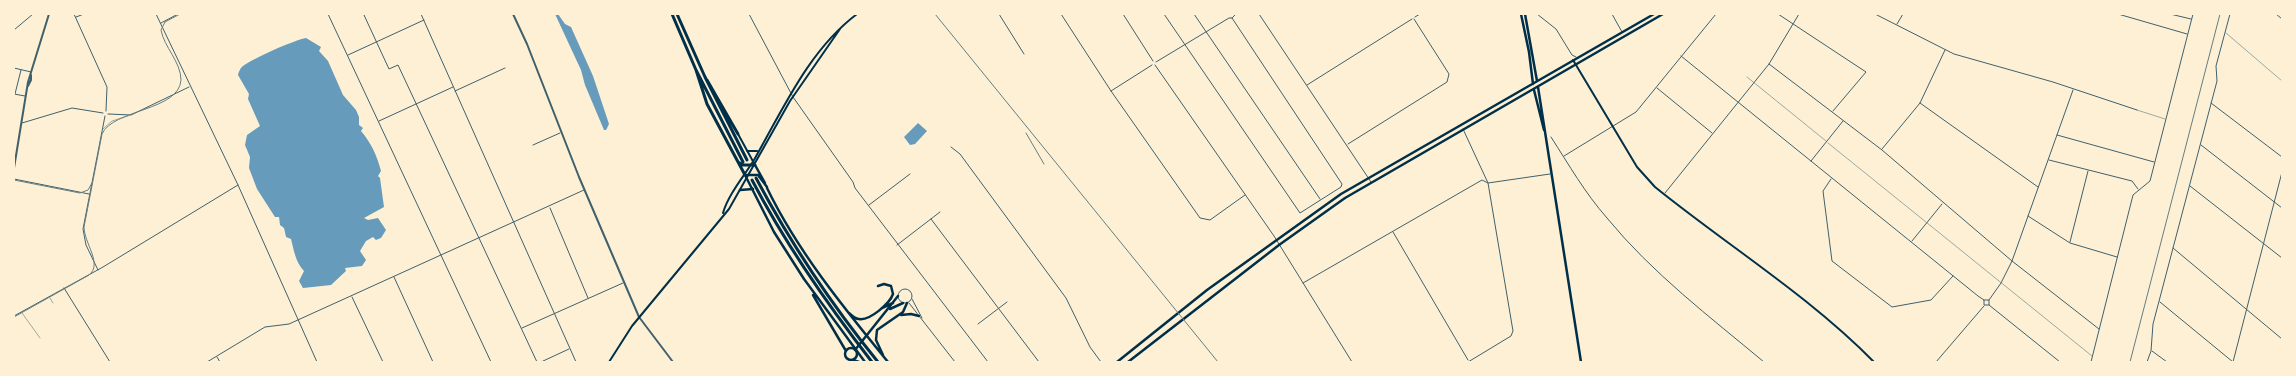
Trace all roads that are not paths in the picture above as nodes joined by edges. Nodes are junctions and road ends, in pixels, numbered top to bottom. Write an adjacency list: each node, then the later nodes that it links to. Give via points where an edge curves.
1 (33, 14): 54 (street)
2 (50, 14): 77 (street)
3 (74, 14): 45 (street)
4 (84, 14): 45 (street)
5 (156, 14): 50 (street)
6 (178, 14): 50 (street)
7 (328, 14): 63 (street)
8 (366, 14): 59 (street)
9 (425, 14): 41 (street)
10 (513, 14): 114 (street, via 528,44)
11 (672, 14): 76 (highway)
12 (677, 14): 79 (highway)
13 (749, 14): 93 (street)
14 (857, 14): 53 (main road)
15 (999, 14): 62 (street)
16 (1061, 14): 92 (street)
17 (1123, 14): 67 (street)
18 (1164, 14): 60 (street)
19 (1194, 14): 55 (street)
20 (1230, 14): 42 (street); 46 (street)
21 (1236, 14): 42 (street)
22 (1259, 14): 83 (street)
23 (1420, 14): 43 (street)
24 (1521, 14): 84 (main road)
25 (1525, 14): 81 (main road)
26 (1537, 14): 65 (street, via 1554,27)
27 (1612, 14): 58 (street)
28 (1654, 14): 58 (main road)
29 (1663, 14): 58 (main road)
30 (1716, 14): 64 (street)
31 (1778, 14): 51 (street)
32 (1799, 14): 51 (street)
33 (1875, 14): 44 (street)
34 (1879, 14): 44 (street)
35 (1903, 14): 52 (street)
36 (2118, 14): 57 (street)
37 (2170, 14): 49 (street)
38 (2193, 14): 49 (street)
39 (2230, 14): 56 (street)
40 (2276, 14): 47 (street)
41 (421, 15): 48 (street)
42 (1233, 17): 46 (street); 163 (street, via 1342,184)
43 (1413, 17): 83 (street); 124 (street, via 1449,78)
44 (1884, 17): 52 (street)
45 (76, 18): 102 (street, via 107,87)
46 (1229, 18): 55 (street)
47 (2282, 19)
48 (424, 20): 59 (street); 86 (street)
49 (2191, 20): 57 (street)
50 (160, 24): 85 (street)
51 (1793, 24): 69 (street); 103 (street, via 1866,72)
52 (1897, 24): 61 (street)
53 (840, 29): 93 (main road, via 818,51); 96 (main road)
54 (14, 30)
55 (1206, 32): 60 (street); 163 (street)
56 (2225, 33): 80 (lane); 98 (street)
57 (2188, 34): 109 (street)
58 (1623, 35): 65 (main road); 72 (main road)
59 (377, 42): 63 (street); 100 (street, via 389,69 398,65)
60 (1184, 45): 68 (street); 163 (street, via 1300,213)
61 (1946, 50): 90 (street); 99 (street)
62 (1024, 54)
63 (347, 55): 110 (street)
64 (1681, 56): 88 (street); 97 (street)
65 (1577, 58): 66 (main road)
66 (1573, 60): 72 (main road); 81 (main road)
67 (1153, 61): 68 (street); 70 (street)
68 (1156, 62): 71 (street)
69 (1769, 64): 82 (street); 103 (street)
70 (1152, 65): 71 (street); 92 (street)
71 (1156, 65): 162 (street)
72 (1575, 65): 87 (main road); 112 (main road)
73 (14, 68): 75 (street)
74 (504, 68): 91 (street)
75 (21, 70): 77 (street); 94 (street)
76 (696, 70): 79 (highway, via 745,161); 134 (highway, via 707,104)
77 (32, 74): 95 (street)
78 (1747, 77): 82 (lane)
79 (704, 78): 115 (highway)
80 (2282, 81)
81 (1538, 82): 84 (main road); 87 (main road)
82 (1754, 83): 97 (street); 121 (lane)
83 (1307, 85): 124 (street)
84 (1533, 85): 89 (main road); 147 (main road)
85 (189, 87): 106 (street); 152 (street)
86 (453, 87): 91 (street); 100 (street)
87 (1538, 87): 89 (main road); 116 (main road)
88 (1656, 87): 112 (street, via 1636,112); 117 (street)
89 (1534, 89): 113 (main road); 116 (main road)
90 (2073, 90): 101 (street); 118 (street)
91 (455, 91): 173 (street)
92 (1110, 91): 162 (street, via 1200,218 1210,220)
93 (791, 93): 96 (street); 128 (main road)
94 (14, 94): 95 (street)
95 (25, 96): 111 (street)
96 (793, 97): 137 (main road); 166 (street)
97 (1739, 102): 117 (street); 135 (street)
98 (2211, 102): 125 (street); 132 (street)
99 (1920, 103): 129 (street); 155 (street)
100 (416, 105): 110 (street); 178 (street)
101 (2137, 110): 109 (lane)
102 (106, 111): 104 (street); 105 (street)
103 (1832, 112): 108 (street)
104 (103, 113): 107 (street); 111 (street, via 72,108)
105 (108, 114): 106 (street); 107 (street)
106 (131, 115): 119 (lane, via 110,122)
107 (105, 116): 119 (street)
108 (1844, 120): 121 (street); 129 (street)
109 (2166, 120): 136 (street)
110 (378, 121): 188 (street)
111 (21, 123): 126 (street)
112 (1612, 128): 131 (street); 161 (main road, via 1638,168)
113 (1463, 129): 150 (main road); 151 (street)
114 (561, 133): 123 (street); 157 (street)
115 (738, 134): 130 (main road)
116 (1546, 134): 145 (main road)
117 (1712, 134): 161 (street)
118 (2057, 135): 133 (street); 136 (street)
119 (101, 136): 160 (street)
120 (1551, 137): 131 (street)
121 (1826, 142): 135 (street); 174 (lane)
122 (14, 145): 126 (street)
123 (533, 145)
124 (1347, 145): 147 (street)
125 (2200, 145): 153 (street); 164 (street)
126 (17, 146): 138 (street)
127 (951, 147): 261 (street, via 960,154 1066,298)
128 (759, 150): 130 (main road); 137 (main road)
129 (1882, 150): 165 (street)
130 (747, 151): 137 (main road)
131 (1563, 156): 267 (street, via 1607,219 1643,257)
132 (2282, 157)
133 (2048, 160): 141 (street); 155 (street)
134 (737, 161): 139 (highway); 146 (highway)
135 (1811, 161): 148 (street)
136 (2154, 162): 159 (street, via 2149,182)
137 (754, 163): 139 (highway); 143 (main road); 154 (main road)
138 (14, 164): 140 (street)
139 (750, 166): 146 (main road)
140 (14, 168)
141 (2088, 170): 159 (street, via 2133,181); 181 (street)
142 (2282, 172): 164 (street)
143 (750, 174): 146 (main road); 154 (main road, via 758,175)
144 (910, 174): 166 (street)
145 (1552, 174): 151 (street); 266 (main road)
146 (746, 177): 156 (main road); 158 (main road); 170 (main road)
147 (1368, 178): 150 (street); 179 (main road)
148 (1831, 178): 180 (street); 194 (street, via 1823,191 1832,261 1892,307 1931,300)
149 (14, 179): 160 (street)
150 (1371, 183): 185 (main road, via 1344,198)
151 (1488, 183): 177 (street, via 1481,180); 265 (street, via 1513,331 1511,336)
152 (238, 185): 175 (street); 226 (street)
153 (2189, 185): 182 (street); 187 (street)
154 (767, 187): 221 (main road, via 782,218)
155 (2038, 188): 171 (street)
156 (753, 189): 158 (main road); 200 (main road, via 772,227)
157 (585, 190): 167 (street); 195 (street)
158 (740, 190): 170 (main road)
159 (2138, 190): 189 (street, via 2133,195)
160 (90, 194): 192 (street, via 84,235)
161 (1664, 194): 268 (main road, via 1796,293)
162 (1245, 195): 179 (street)
163 (1320, 200)
164 (2274, 202): 168 (street); 182 (street)
165 (1942, 203): 174 (street); 191 (street)
166 (868, 206): 184 (street)
167 (550, 207): 173 (street); 204 (street)
168 (2282, 208)
169 (940, 212): 172 (street)
170 (723, 215): 225 (main road)
171 (2028, 216): 181 (street); 191 (street)
172 (931, 219): 184 (street); 215 (street)
173 (514, 222): 178 (street); 220 (street)
174 (1927, 223): 180 (street); 197 (lane)
175 (168, 228): 176 (lane); 183 (street)
176 (170, 231)
177 (1393, 232): 196 (street); 265 (street)
178 (478, 238): 188 (street); 229 (street)
179 (1276, 240): 185 (street); 262 (main road, via 1196,298)
180 (1911, 242): 194 (street)
181 (2070, 242): 189 (street)
182 (2264, 242): 190 (street); 218 (street)
183 (140, 244): 186 (lane); 192 (street)
184 (897, 245): 259 (street)
185 (1279, 245): 196 (street); 263 (main road)
186 (142, 248)
187 (2173, 248): 208 (street); 218 (street)
188 (440, 255): 193 (street); 247 (street)
189 (2117, 257): 230 (street)
190 (2282, 258)
191 (2012, 261): 197 (street); 230 (street)
192 (98, 270): 199 (street)
193 (394, 276): 202 (street); 246 (street)
194 (1953, 276): 206 (street)
195 (625, 283): 204 (street); 225 (street)
196 (1303, 283): 264 (street)
197 (2001, 283): 207 (street); 238 (lane)
198 (878, 286): 216 (main road, via 888,284 893,294)
199 (64, 287): 201 (street); 241 (street)
200 (812, 291): 236 (main road); 254 (main road)
201 (49, 296): 211 (lane); 219 (street)
202 (352, 296): 226 (street); 245 (street)
203 (898, 296): 205 (street, via 900,291 906,290); 209 (main road); 212 (street)
204 (588, 298): 220 (street)
205 (912, 298): 212 (street); 227 (street)
206 (1984, 300): 207 (street); 213 (street)
207 (1989, 300): 214 (street)
208 (2159, 301): 235 (street); 274 (street)
209 (894, 302): 216 (main road); 217 (main road)
210 (1007, 302): 215 (street)
211 (53, 303)
212 (906, 303): 217 (main road); 222 (main road); 224 (street)
213 (1984, 305): 214 (street); 269 (street)
214 (1989, 305): 270 (street)
215 (999, 308): 228 (street); 260 (street)
216 (878, 310): 221 (main road, via 860,320)
217 (888, 310): 234 (main road)
218 (2247, 310): 232 (street); 274 (street)
219 (22, 312): 223 (street); 231 (lane)
220 (554, 312): 229 (street); 233 (street)
221 (847, 312): 239 (main road)
222 (899, 315): 224 (main road); 239 (main road, via 883,324 876,333)
223 (14, 316)
224 (920, 316): 227 (street)
225 (640, 317): 251 (main road); 252 (street)
226 (300, 320): 237 (street, via 286,326 265,327); 244 (street)
227 (924, 321): 258 (street)
228 (978, 324)
229 (521, 328): 248 (street)
230 (2099, 329): 238 (street)
231 (40, 338)
232 (2282, 339)
233 (570, 348): 249 (street); 250 (street)
234 (855, 350): 236 (main road, via 849,348); 240 (main road, via 857,356)
235 (2151, 351): 272 (street); 273 (street)
236 (846, 352): 240 (main road, via 846,358)
237 (217, 356): 242 (street); 243 (street)
238 (2092, 356): 271 (street)
239 (883, 357): 257 (main road)
240 (853, 360): 253 (main road)
241 (110, 362)
242 (207, 362)
243 (220, 362)
244 (317, 362)
245 (383, 362)
246 (433, 362)
247 (491, 362)
248 (537, 362)
249 (541, 362)
250 (576, 362)
251 (610, 362)
252 (674, 362)
253 (859, 362)
254 (865, 362)
255 (872, 362): 256 (highway, via 780,232 754,179 799,254)
256 (878, 362)
257 (888, 362)
258 (955, 362)
259 (988, 362)
260 (1039, 362)
261 (1101, 362)
262 (1117, 362)
263 (1128, 362)
264 (1352, 362)
265 (1469, 362)
266 (1582, 362)
267 (1764, 362)
268 (1874, 362)
269 (1936, 362)
270 (2060, 362)
271 (2091, 362)
272 (2147, 362)
273 (2167, 362)
274 (2233, 362)

